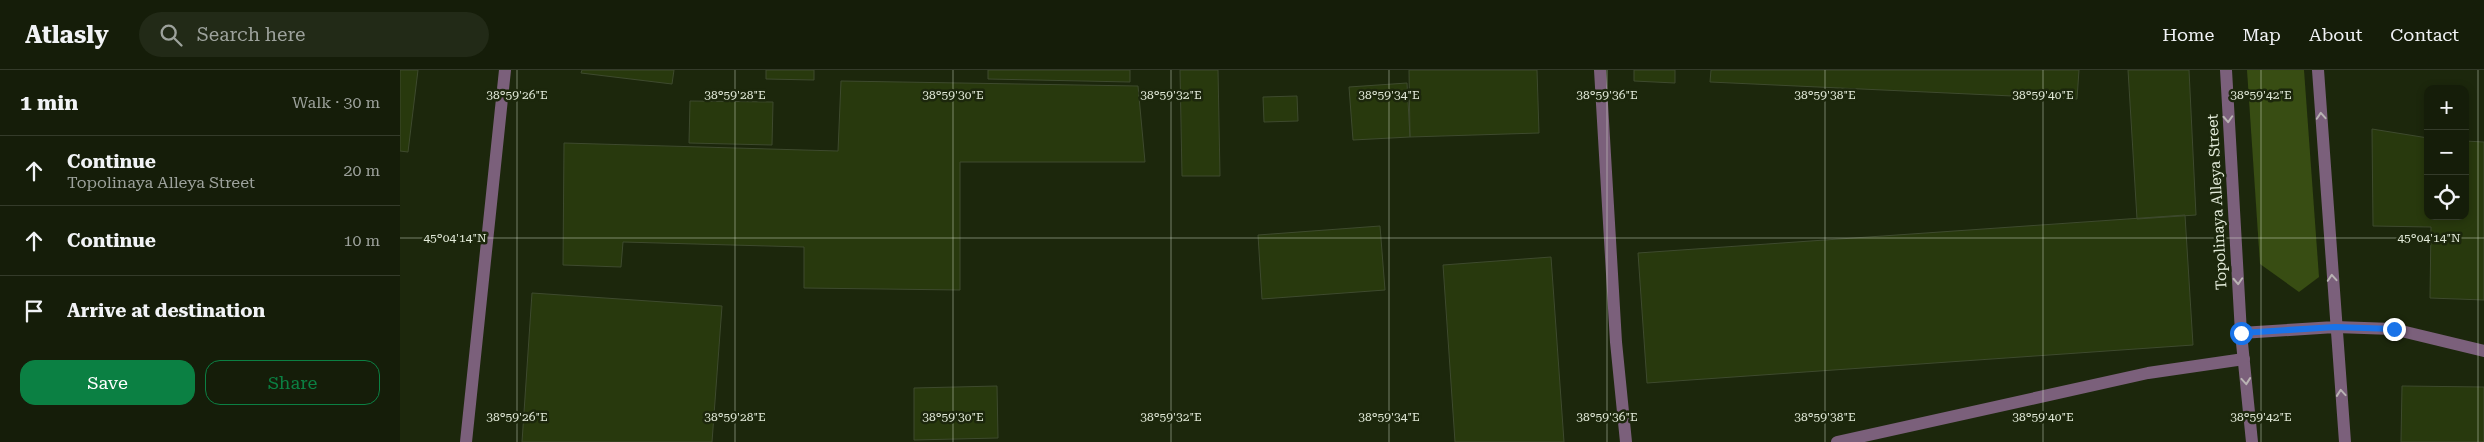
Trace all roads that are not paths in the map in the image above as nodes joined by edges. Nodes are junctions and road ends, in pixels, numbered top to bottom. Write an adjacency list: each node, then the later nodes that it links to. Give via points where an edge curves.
1 (506, 70): 9 (street)
2 (1600, 70): 10 (street, via 1616,342)
3 (2226, 70): 6 (street, Topolinaya Alleya Street, one-way to 6)
4 (2318, 70): 5 (street, one-way to 4)
5 (2335, 327): 6 (street); 7 (street, via 2394,329); 13 (street, one-way to 5)
6 (2241, 333): 8 (street, Topolinaya Alleya Street)
7 (2484, 351)
8 (2244, 359): 11 (street, via 2148,373); 12 (street, Topolinaya Alleya Street, one-way to 12)
9 (466, 442)
10 (1626, 442)
11 (1837, 442)
12 (2252, 442)
13 (2345, 442)

